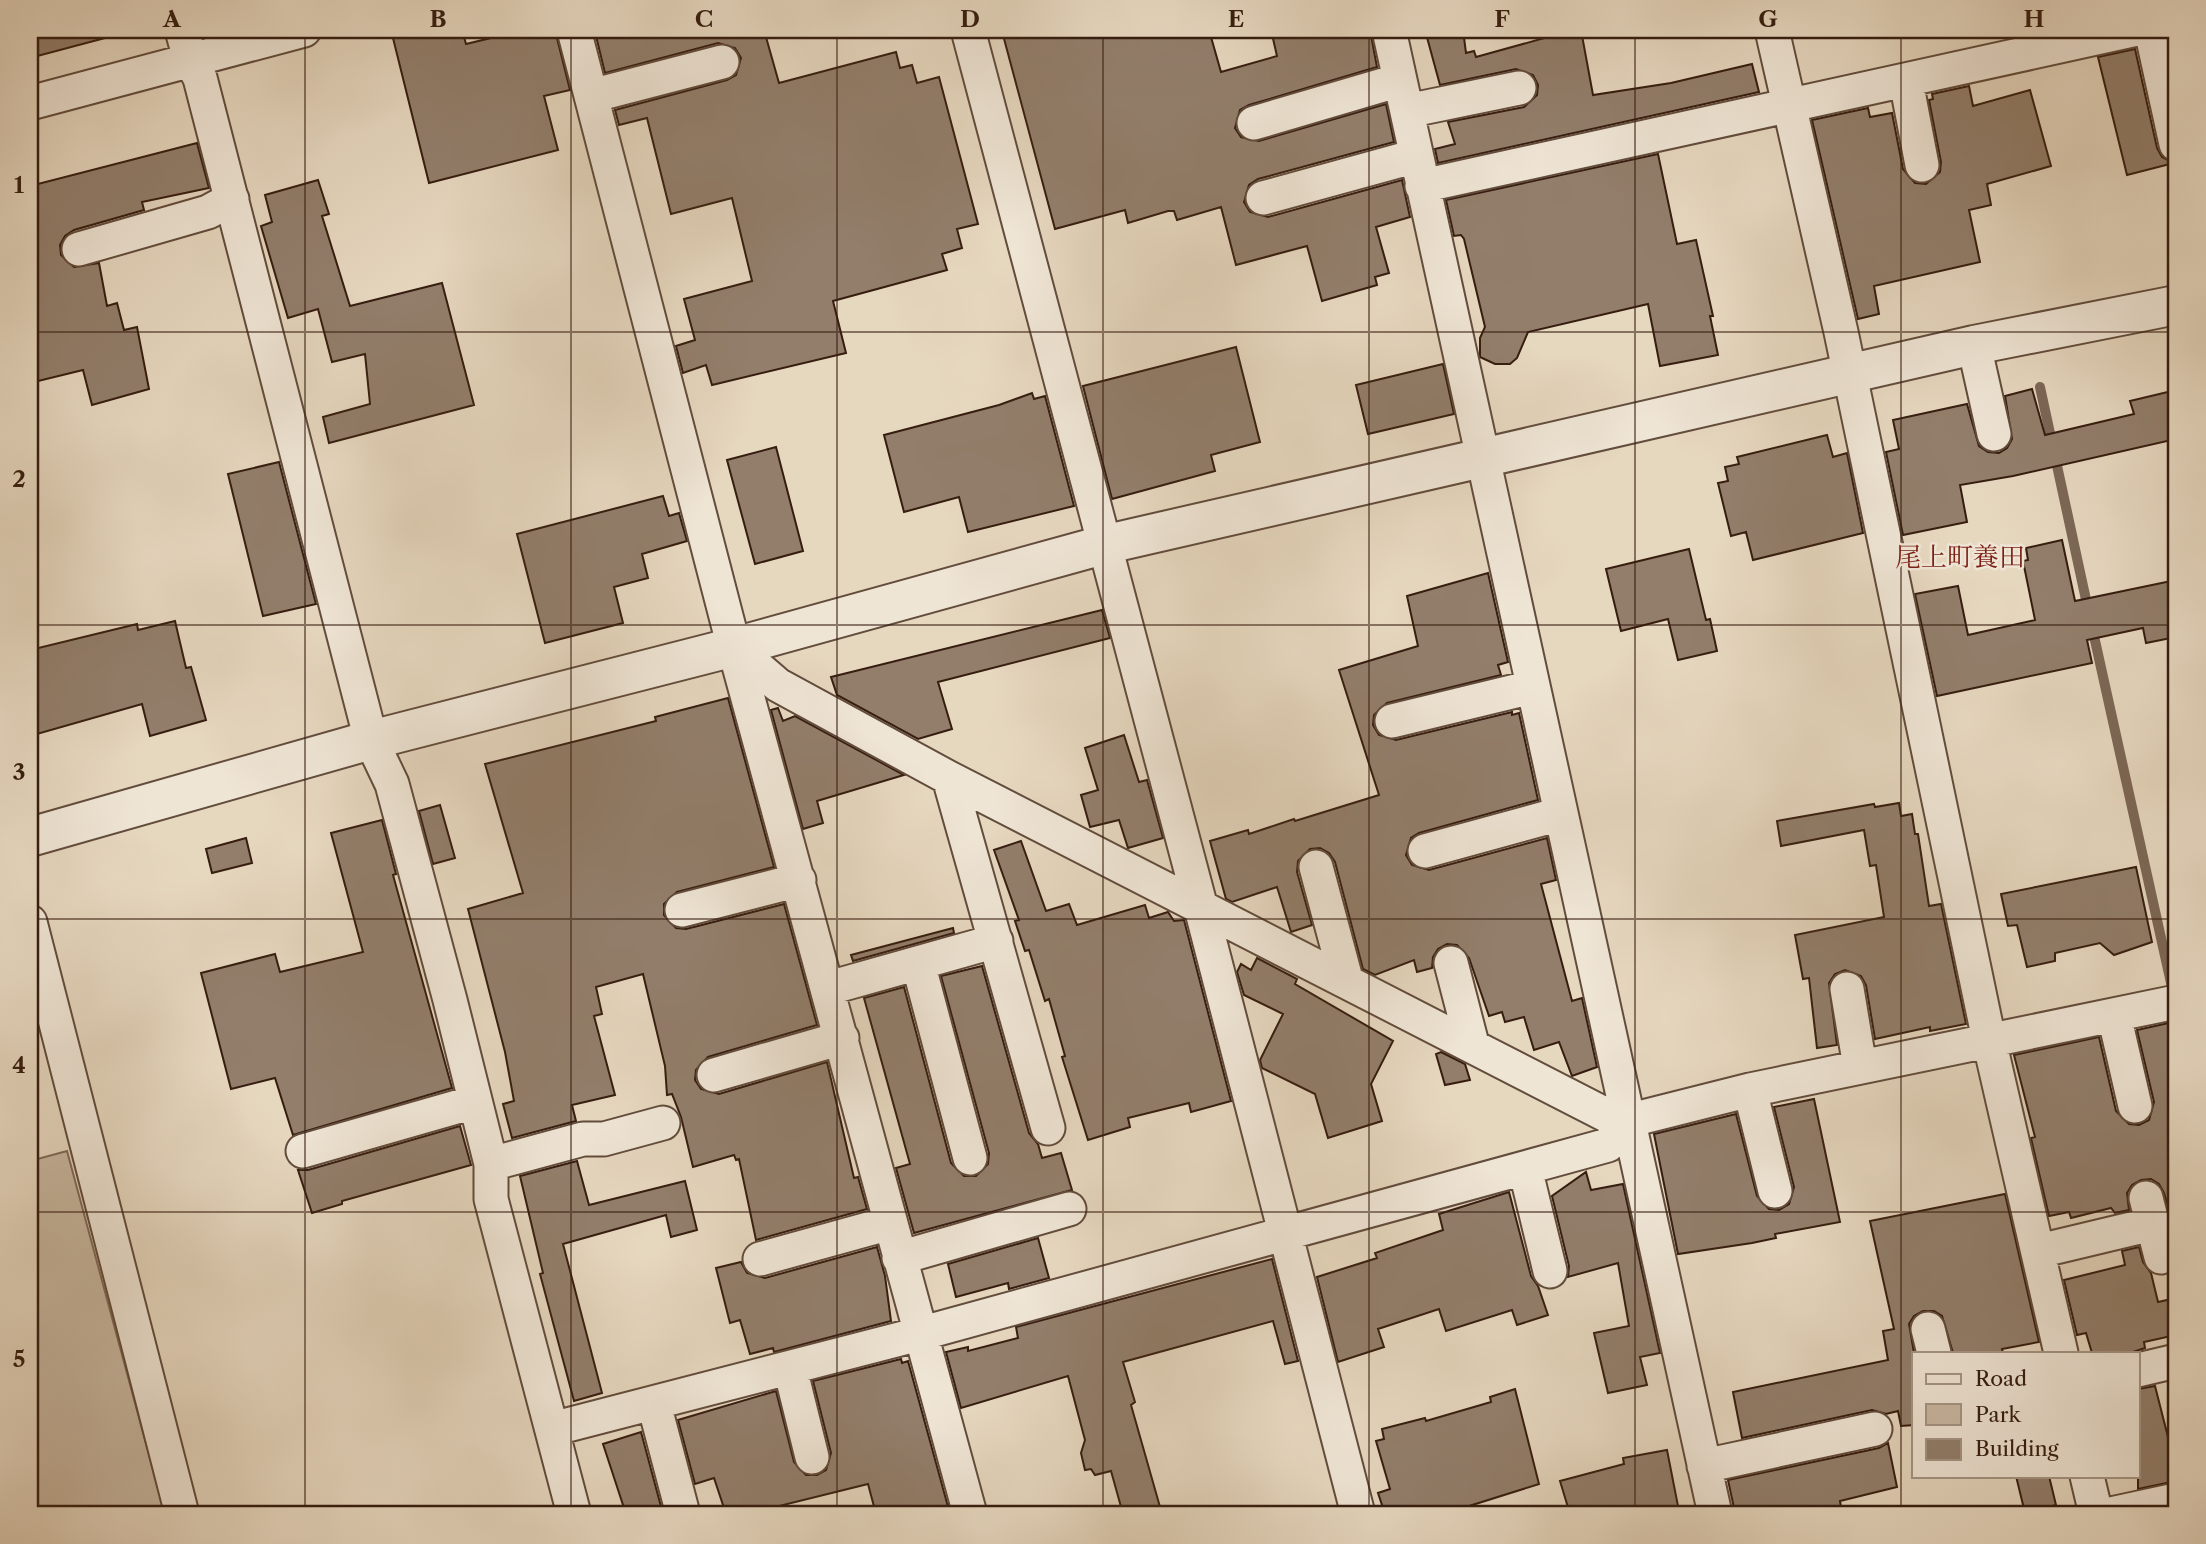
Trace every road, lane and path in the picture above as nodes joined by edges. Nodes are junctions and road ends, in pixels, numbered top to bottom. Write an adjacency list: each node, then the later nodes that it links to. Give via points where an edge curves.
1 (304, 30): 9 (street)
2 (574, 30): 13 (street)
3 (968, 30): 29 (street)
4 (1389, 30): 14 (street)
5 (1772, 30): 16 (street)
6 (2133, 30): 8 (street)
7 (2151, 30): 18 (street)
8 (2024, 42): 11 (street)
9 (186, 44): 15 (street); 22 (street, via 200,78)
10 (722, 62): 13 (street)
11 (1906, 81): 16 (street); 19 (street)
12 (1519, 88): 14 (street)
13 (591, 96): 30 (street)
14 (1403, 96): 17 (street); 20 (street)
15 (30, 103)
16 (1787, 105): 20 (street); 26 (street)
17 (1254, 122)
18 (2176, 144)
19 (1922, 164)
20 (1419, 171): 21 (street); 28 (street)
21 (1263, 198)
22 (232, 199): 23 (street, via 208,212); 33 (street)
23 (79, 248)
24 (2176, 305): 25 (street)
25 (1974, 345): 26 (street); 27 (street)
26 (1849, 375): 28 (street); 52 (street)
27 (1994, 435)
28 (1481, 458): 29 (street); 31 (street)
29 (1103, 545): 30 (street); 40 (street)
30 (734, 646): 33 (street); 34 (street, via 778,685); 39 (street)
31 (1532, 687): 32 (street); 35 (street)
32 (1392, 721)
33 (371, 740): 36 (street); 57 (street, via 392,784)
34 (949, 778): 40 (street); 43 (street)
35 (1560, 814): 37 (street); 59 (street)
36 (30, 837)
37 (1425, 851)
38 (1316, 867): 46 (street)
39 (799, 880): 41 (street); 47 (street)
40 (1200, 904): 46 (street); 69 (street)
41 (682, 910)
42 (30, 922): 87 (street)
43 (996, 941): 44 (street); 61 (street)
44 (918, 963): 47 (street); 63 (street)
45 (1451, 963): 53 (street)
46 (1346, 979): 53 (street)
47 (829, 988): 51 (street)
48 (1847, 989): 54 (street)
49 (2176, 1002): 50 (street)
50 (2114, 1014): 52 (street); 58 (street)
51 (842, 1038): 55 (street); 68 (street)
52 (1989, 1040): 54 (street); 70 (street)
53 (1472, 1044): 59 (street, via 1612,1118)
54 (1860, 1068): 56 (street)
55 (714, 1075)
56 (1750, 1090): 59 (street); 66 (street)
57 (474, 1102): 62 (street); 64 (street)
58 (2135, 1107)
59 (1627, 1121): 65 (street, via 1608,1145); 84 (street)
60 (663, 1123): 64 (street)
61 (1048, 1128)
62 (303, 1151)
63 (970, 1158)
64 (491, 1164): 81 (street, via 491,1199)
65 (1525, 1168): 69 (street); 74 (street)
66 (1775, 1191)
67 (1069, 1209): 72 (street)
68 (890, 1223): 72 (street); 73 (street)
69 (1284, 1232): 75 (street); 91 (street)
70 (2039, 1251): 71 (street, via 2149,1211); 76 (street)
71 (2161, 1257)
72 (899, 1258): 75 (street)
73 (760, 1259)
74 (1550, 1270)
75 (923, 1333): 78 (street); 90 (street)
76 (2061, 1352)
77 (2176, 1361): 79 (street)
78 (790, 1368): 80 (street); 83 (street)
79 (2140, 1370)
80 (654, 1404): 81 (street); 89 (street)
81 (552, 1429): 88 (street)
82 (1875, 1429): 84 (street)
83 (812, 1457)
84 (1704, 1466): 92 (street)
85 (2087, 1478): 93 (street)
86 (2176, 1500): 94 (street)
87 (183, 1514)
88 (573, 1514)
89 (683, 1514)
90 (970, 1514)
91 (1358, 1514)
92 (1715, 1514)
93 (2096, 1514)
94 (2111, 1514)

